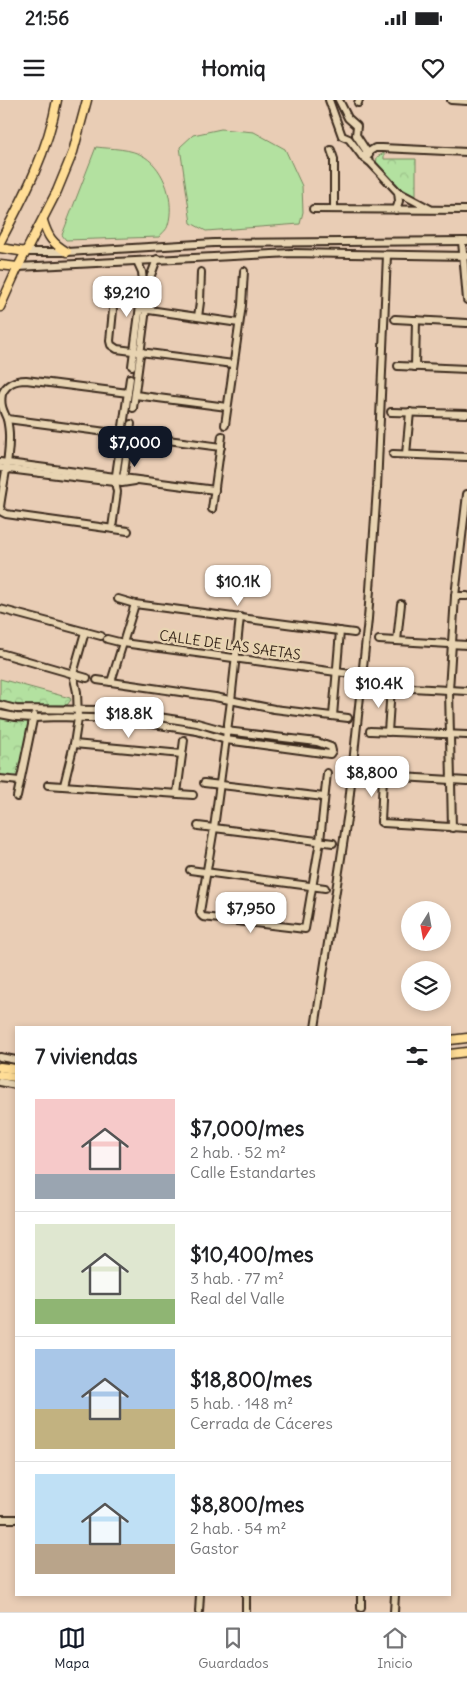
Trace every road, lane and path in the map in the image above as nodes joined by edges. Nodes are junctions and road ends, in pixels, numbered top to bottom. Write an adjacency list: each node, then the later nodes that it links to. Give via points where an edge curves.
1 (57, 100): 20 (main road, via 39,164)
2 (87, 100): 21 (main road, via 73,152)
3 (339, 100): 6 (street); 7 (street, via 348,118 357,126)
4 (451, 100): 5 (street)
5 (466, 101)
6 (329, 102): 8 (street, via 340,133)
7 (356, 135): 8 (street); 10 (street)
8 (349, 140): 12 (street)
9 (332, 150): 16 (street)
10 (369, 152): 11 (street, via 375,148 389,148); 12 (street); 13 (street)
11 (467, 152)
12 (362, 156): 13 (street)
13 (371, 163): 14 (street)
14 (398, 192): 17 (street); 18 (street)
15 (312, 209): 16 (street)
16 (334, 210): 17 (street)
17 (396, 210): 18 (street)
18 (432, 210): 19 (street)
19 (467, 210)
20 (14, 217): 22 (main road); 24 (main road)
21 (43, 221): 27 (main road); 28 (main road, via 55,245)
22 (0, 228)
23 (464, 241): 25 (street); 31 (street)
24 (0, 242)
25 (260, 242): 28 (street); 29 (street)
26 (0, 248): 27 (main road)
27 (26, 252): 28 (street); 35 (main road)
28 (67, 252)
29 (260, 254): 30 (street); 32 (street)
30 (387, 255): 31 (street); 151 (street, via 368,618 348,812)
31 (465, 256): 40 (street)
32 (158, 259): 33 (street); 38 (street)
33 (137, 261): 35 (street); 38 (street)
34 (0, 265): 35 (main road)
35 (18, 267): 41 (main road)
36 (244, 271): 46 (street)
37 (201, 272): 43 (street)
38 (146, 278): 42 (street)
39 (111, 291): 48 (street, via 111,345)
40 (467, 300)
41 (0, 307)
42 (143, 309): 43 (street); 48 (street); 49 (street)
43 (198, 317): 46 (street)
44 (395, 319): 45 (street)
45 (416, 320): 47 (street); 53 (street)
46 (240, 323): 50 (street)
47 (467, 323)
48 (133, 352): 49 (street); 51 (street)
49 (141, 352): 50 (street); 57 (street)
50 (233, 364): 58 (street)
51 (132, 366)
52 (398, 366): 53 (street)
53 (415, 367): 54 (street)
54 (467, 369)
55 (130, 378): 56 (street)
56 (128, 393): 63 (street, via 13,381 1,396 1,408); 66 (street)
57 (135, 395): 58 (street); 59 (street)
58 (227, 407): 65 (street)
59 (133, 408)
60 (392, 412): 61 (street)
61 (410, 412): 62 (street); 71 (street)
62 (467, 414)
63 (6, 419): 66 (street); 73 (street, via 9,434)
64 (131, 424): 67 (street)
65 (225, 425)
66 (122, 434): 67 (street); 74 (street)
67 (129, 435): 69 (street); 74 (street)
68 (222, 436): 69 (street)
69 (221, 447): 75 (street)
70 (393, 454): 71 (street)
71 (406, 454): 72 (street)
72 (467, 457)
73 (3, 465): 74 (street); 78 (street, via 1,510 4,514)
74 (119, 480): 75 (street); 78 (street)
75 (215, 490): 77 (street)
76 (467, 499): 80 (street)
77 (212, 509)
78 (112, 528): 79 (street)
79 (128, 531)
80 (464, 549): 81 (street)
81 (456, 596): 82 (street); 94 (street)
82 (467, 596)
83 (118, 599): 84 (street)
84 (135, 604): 87 (street); 93 (street)
85 (401, 604): 92 (street)
86 (0, 609): 89 (street, CALLE DE LAS SAETAS)
87 (240, 618): 88 (street); 97 (street)
88 (340, 631): 90 (street); 98 (street)
89 (85, 632): 93 (street, CALLE DE LAS SAETAS); 99 (street)
90 (354, 633)
91 (379, 640): 92 (street)
92 (397, 641): 94 (street)
93 (123, 643): 97 (street, CALLE DE LAS SAETAS); 103 (street)
94 (452, 644): 95 (street); 106 (street)
95 (467, 645)
96 (0, 653): 99 (street)
97 (235, 658): 98 (street, CALLE DE LAS SAETAS); 108 (street)
98 (336, 672): 100 (street, CALLE DE LAS SAETAS); 113 (street)
99 (74, 674): 101 (street); 111 (street)
100 (351, 674)
101 (87, 678)
102 (96, 680): 103 (street)
103 (111, 682): 108 (street)
104 (374, 686): 105 (street)
105 (391, 687): 106 (street); 119 (street)
106 (448, 690): 107 (street); 120 (street)
107 (467, 691)
108 (231, 701): 113 (street); 117 (street)
109 (0, 705): 110 (street)
110 (34, 709): 111 (street); 114 (street)
111 (78, 710): 115 (street); 117 (street, via 133,712)
112 (0, 714): 114 (street)
113 (333, 716): 116 (street)
114 (34, 718): 115 (street); 130 (street)
115 (78, 718): 123 (street, via 178,728); 124 (street)
116 (348, 718)
117 (226, 731): 123 (street); 123 (street, via 317,742 331,747 332,751 330,754)
118 (370, 731): 119 (street)
119 (388, 732): 120 (street)
120 (449, 735): 121 (street); 131 (street)
121 (467, 735)
122 (184, 740): 125 (street)
123 (226, 740): 136 (street)
124 (74, 744): 125 (street); 135 (street)
125 (182, 754): 137 (street)
126 (327, 773): 140 (street)
127 (369, 775): 128 (street)
128 (384, 776): 131 (street); 143 (street, via 381,822)
129 (0, 779): 130 (street)
130 (20, 781): 139 (street)
131 (451, 781): 132 (street); 143 (street)
132 (467, 781)
133 (204, 783): 136 (street)
134 (48, 784): 135 (street)
135 (64, 785): 137 (street)
136 (220, 786): 140 (street); 142 (street)
137 (178, 793): 138 (street)
138 (193, 795)
139 (16, 797)
140 (324, 797): 145 (street)
141 (198, 826): 142 (street)
142 (214, 828): 145 (street); 148 (street)
143 (452, 828): 144 (street)
144 (467, 828)
145 (320, 841): 146 (street); 149 (street)
146 (333, 843)
147 (190, 870): 148 (street)
148 (206, 872): 149 (street); 149 (street, via 200,912 204,917 305,929)
149 (311, 886): 150 (street)
150 (325, 888)
151 (315, 1026)
152 (467, 1038): 153 (main road)
153 (451, 1040)
154 (467, 1052): 155 (main road)
155 (451, 1054)
156 (0, 1057): 157 (street)
157 (15, 1060)
158 (0, 1067): 159 (main road)
159 (15, 1069)
160 (0, 1075): 161 (main road)
161 (15, 1077)
162 (0, 1082): 163 (street)
163 (15, 1085)
164 (0, 1519): 165 (street)
165 (15, 1519)
166 (200, 1596): 171 (street)
167 (246, 1596): 172 (street)
168 (361, 1596): 170 (street)
169 (395, 1596): 173 (street)
170 (361, 1608)
171 (199, 1612)
172 (246, 1612)
173 (394, 1612)

